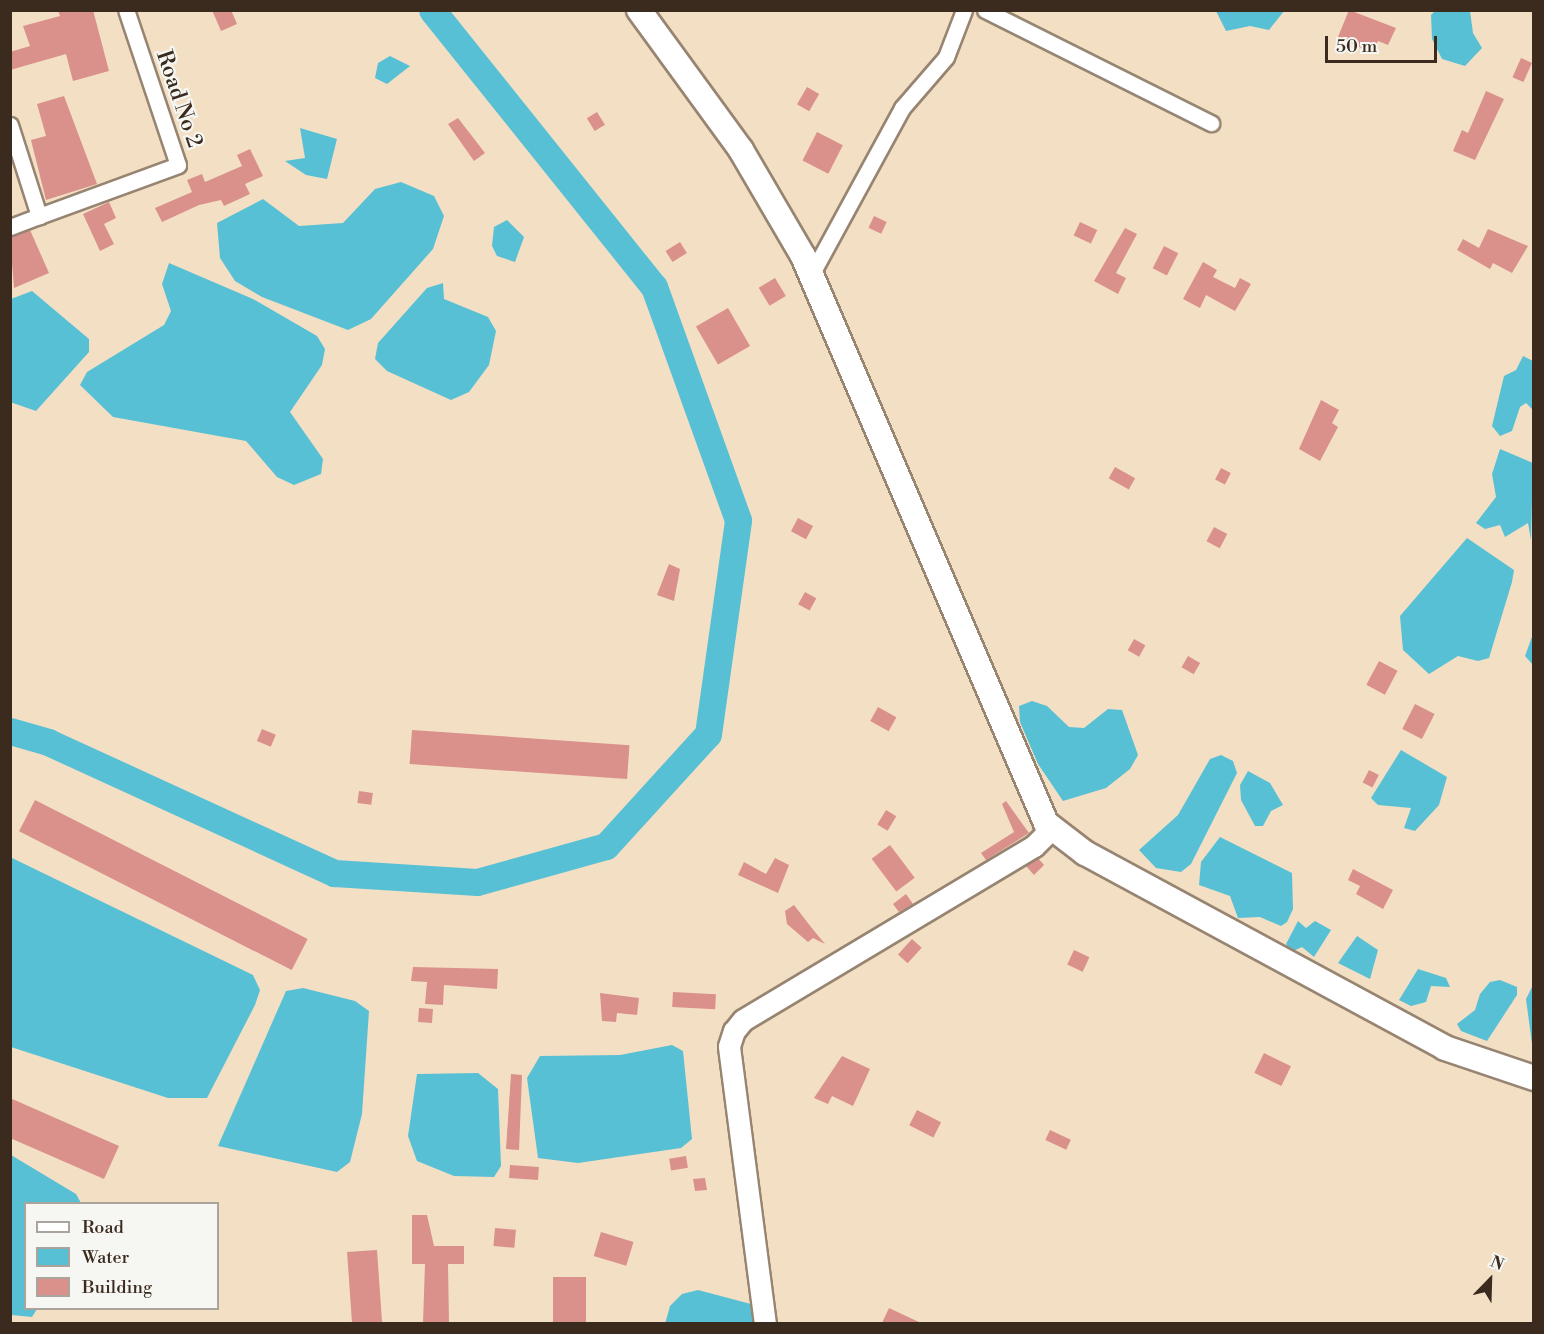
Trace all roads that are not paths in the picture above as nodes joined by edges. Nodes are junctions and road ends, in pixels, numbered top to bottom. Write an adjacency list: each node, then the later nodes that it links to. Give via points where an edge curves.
1 (126, 10): 7 (street, Road No 2, via 178,165)
2 (639, 10): 9 (main road, via 741,150)
3 (964, 10): 9 (street, via 946,57 902,108)
4 (985, 10): 5 (street)
5 (1211, 123)
6 (10, 125): 7 (street)
7 (39, 216): 8 (street)
8 (10, 227)
9 (811, 275): 10 (main road, via 973,660)
10 (1051, 829): 11 (main road, via 1085,853 1445,1048); 12 (main road, via 1034,846 744,1020 734,1031 729,1046)
11 (1533, 1077)
12 (765, 1323)

